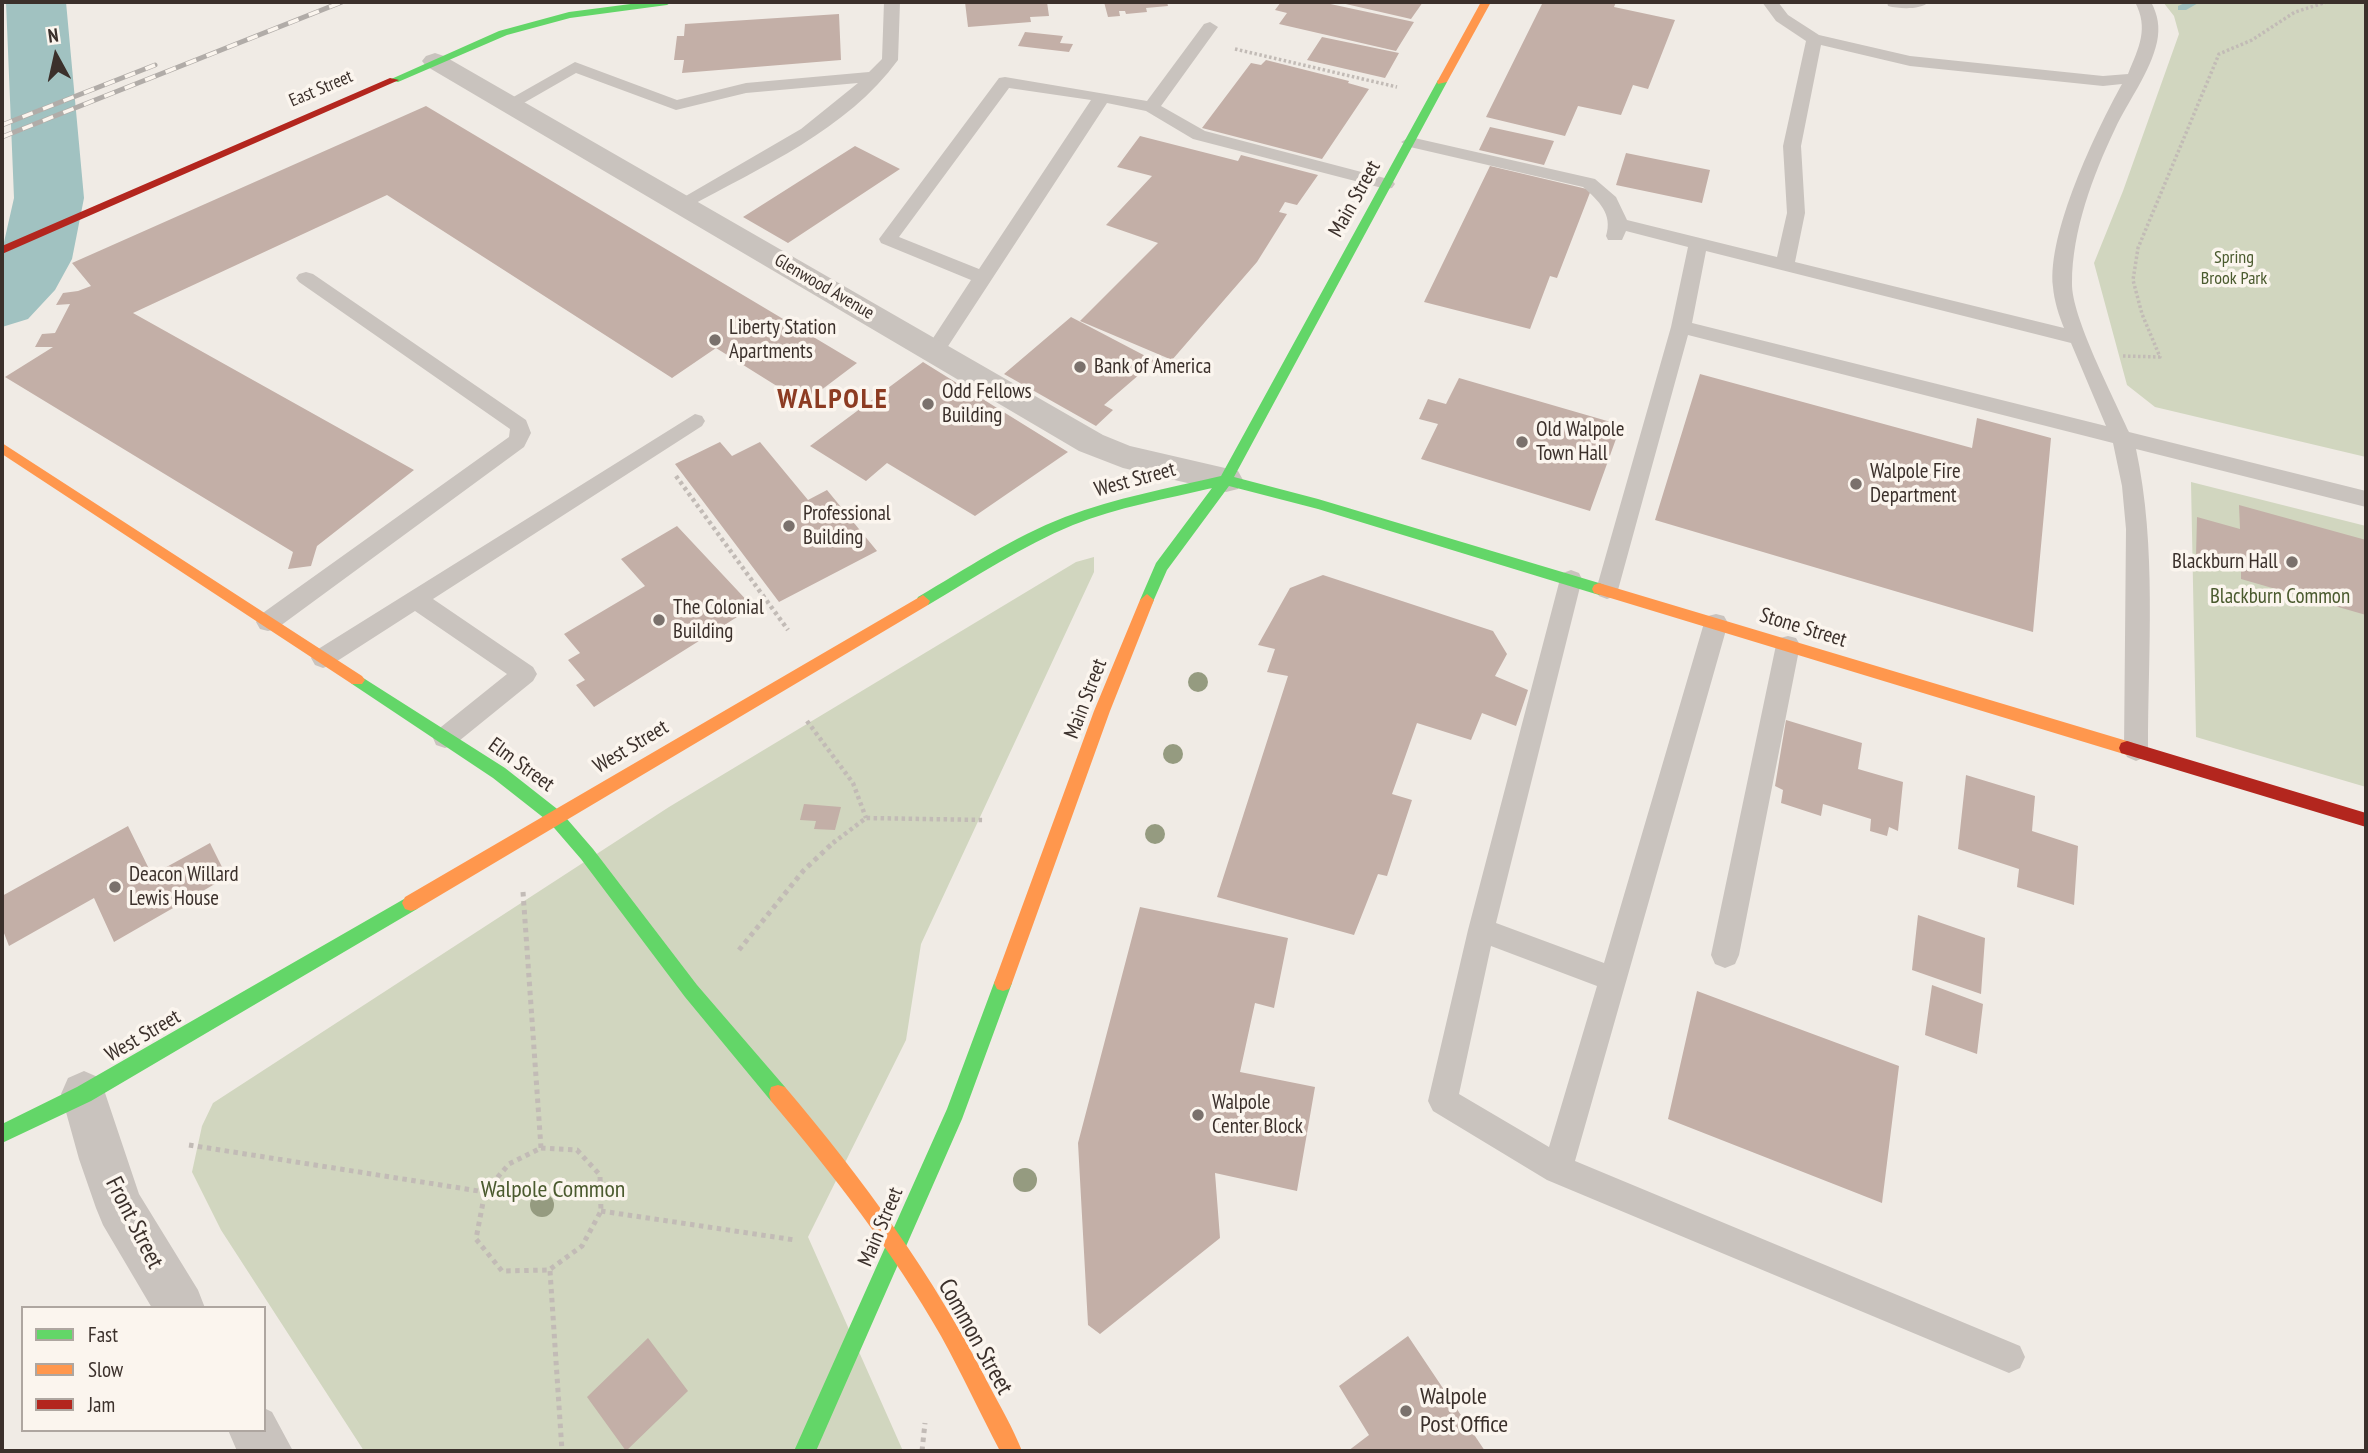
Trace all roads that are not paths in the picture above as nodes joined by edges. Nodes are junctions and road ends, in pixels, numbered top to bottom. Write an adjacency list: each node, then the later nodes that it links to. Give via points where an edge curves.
1 (667, 2): 7 (main road, East Street)
2 (892, 2): 12 (lane, via 890,60)
3 (1486, 2): 17 (main road, Main Street)
4 (1770, 2): 10 (lane, via 1782,18)
5 (1921, 2): 8 (lane)
6 (2143, 2): 13 (lane, via 2151,16 2148,43)
7 (646, 3): 11 (main road, East Street, via 537,23)
8 (1894, 3)
9 (1205, 34): 16 (lane)
10 (1814, 39): 13 (lane, via 1910,61 2103,81); 22 (lane, via 1792,146 1796,213)
11 (435, 61): 15 (street, Glenwood Avenue); 21 (main road, East Street)
12 (874, 77): 15 (lane, via 746,88 676,105 575,67); 19 (lane, via 817,127)
13 (2134, 78): 26 (lane, via 2106,129 2067,242 2062,285)
14 (1102, 97): 16 (lane); 24 (lane); 24 (lane, via 1005,82 888,239)
15 (509, 104): 19 (street, Glenwood Avenue)
16 (1151, 107): 18 (lane, via 1199,135)
17 (1410, 142): 18 (main road, Main Street); 20 (lane, via 1590,183 1610,201 1617,230)
18 (1386, 184): 31 (main road, Main Street)
19 (681, 204): 27 (street, Glenwood Avenue)
20 (1698, 243): 22 (lane); 25 (lane)
21 (2, 250)
22 (1785, 264): 26 (lane)
23 (306, 278): 36 (lane, via 519,425 521,433 517,442)
24 (983, 278): 27 (lane)
25 (1681, 327): 29 (lane); 34 (lane)
26 (2081, 347): 29 (lane)
27 (934, 352): 31 (street, Glenwood Avenue, via 1091,443 1123,456)
28 (695, 421): 35 (lane)
29 (2120, 436): 32 (lane); 41 (lane, via 2133,486 2137,529)
30 (2, 448): 36 (main road, Elm Street)
31 (1226, 480): 33 (main road, Stone Street); 42 (main road, West Street, via 1069,521 978,567); 50 (main road, Main Street, via 1161,567 1102,711 976,1058)
32 (2366, 499)
33 (1571, 579): 34 (main road, Stone Street); 44 (lane)
34 (1607, 590): 37 (main road, Stone Street)
35 (415, 599): 39 (lane); 40 (lane, via 525,674)
36 (268, 622): 39 (main road, Elm Street)
37 (1716, 623): 38 (main road, Stone Street); 46 (lane)
38 (1788, 645): 41 (main road, Stone Street); 45 (lane)
39 (323, 658): 40 (main road, Elm Street)
40 (446, 738): 42 (main road, Elm Street)
41 (2136, 750): 43 (main road, Stone Street)
42 (555, 817): 47 (main road, West Street); 50 (main road, Elm Street, via 691,991 837,1163)
43 (2366, 820)
44 (1481, 930): 46 (lane); 49 (lane, via 1443,1101)
45 (1725, 955)
46 (1612, 979): 49 (lane)
47 (84, 1094): 48 (main road, West Street); 51 (street, Front Street, via 120,1208)
48 (2, 1135)
49 (1558, 1168): 52 (lane)
50 (896, 1246): 53 (main road, Main Street); 54 (main road, Common Street, via 948,1329)
51 (179, 1306)
52 (2009, 1357)
53 (805, 1451)
54 (1011, 1451)

